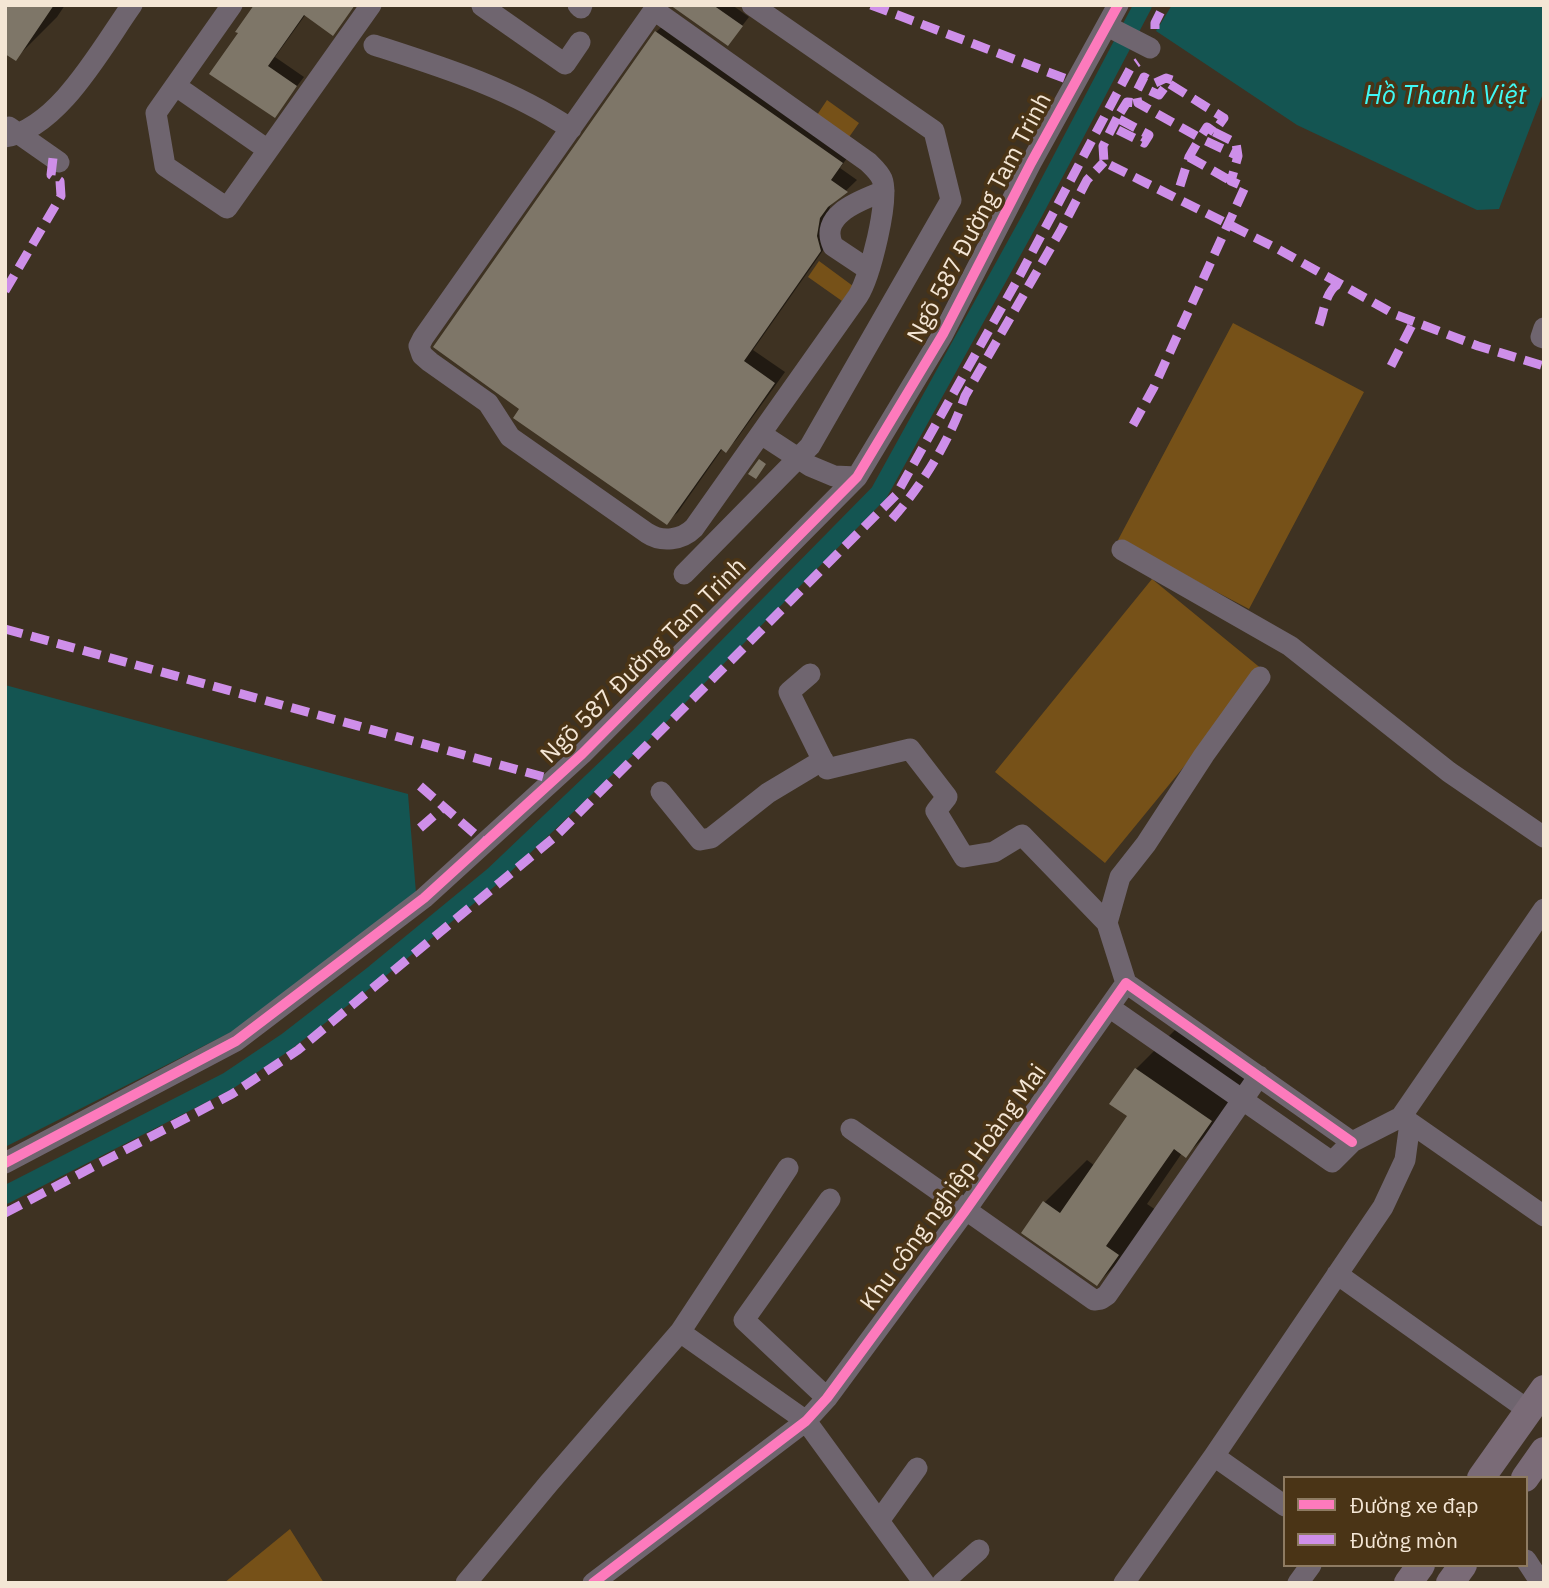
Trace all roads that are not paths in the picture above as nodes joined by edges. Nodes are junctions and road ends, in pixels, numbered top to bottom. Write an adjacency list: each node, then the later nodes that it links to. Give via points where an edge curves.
1 (132, 5): 13 (street, via 64,102)
2 (232, 5): 11 (street)
3 (371, 5): 14 (street)
4 (752, 5): 21 (street, via 934,131 951,200)
5 (1118, 5): 7 (street, Ngõ 587 Đường Tam Trinh)
6 (482, 7): 8 (street, via 565,64)
7 (1110, 27): 10 (street); 22 (street, Ngõ 587 Đường Tam Trinh, via 1031,163 943,334)
8 (580, 42)
9 (374, 45): 12 (street, via 489,85)
10 (1150, 48)
11 (176, 86): 14 (street); 14 (street, via 156,113 165,166 227,208)
12 (570, 129): 16 (street, via 654,10 868,162 882,179); 20 (street, via 423,338 419,346 422,355 488,403 510,437 654,538 687,535)
13 (10, 132): 15 (street)
14 (268, 150)
15 (59, 162)
16 (884, 191): 17 (street); 17 (street, via 847,207 831,232 833,246)
17 (869, 270): 20 (street, via 858,296)
18 (1544, 328): 19 (street)
19 (1544, 338)
20 (761, 434): 21 (street)
21 (798, 460): 22 (street, via 834,476); 24 (street)
22 (858, 477): 39 (street, Ngõ 587 Đường Tam Trinh, via 582,754 424,898 236,1041)
23 (1122, 550): 29 (street, via 1290,646 1449,772)
24 (684, 574)
25 (810, 674): 27 (street, via 789,692)
26 (1260, 677): 31 (street, via 1120,877)
27 (823, 760): 28 (street, via 768,793 711,838 700,840); 31 (street, via 827,769 910,749 947,797 936,811 964,857 994,852 1021,835)
28 (661, 792)
29 (1544, 837)
30 (1544, 909): 36 (street)
31 (1107, 923): 32 (street)
32 (1126, 983): 33 (street, Khu công nghiệp Hoàng Mai); 34 (street)
33 (1109, 1007): 35 (street); 42 (street, Khu công nghiệp Hoàng Mai)
34 (1259, 1076): 35 (street); 38 (street)
35 (1242, 1099): 38 (street, via 1332,1162); 42 (street, via 1101,1299 1089,1298)
36 (1406, 1120): 38 (street); 43 (street); 44 (street, via 1405,1160 1383,1207)
37 (851, 1129): 42 (street)
38 (1352, 1142)
39 (5, 1163)
40 (788, 1168): 45 (street)
41 (830, 1199): 46 (street, via 744,1320)
42 (965, 1211): 46 (street, Khu công nghiệp Hoàng Mai)
43 (1544, 1216)
44 (1337, 1274): 47 (street); 50 (street)
45 (680, 1332): 48 (street); 61 (street)
46 (827, 1398): 48 (street, Khu công nghiệp Hoàng Mai)
47 (1536, 1400): 52 (main road)
48 (806, 1421): 55 (street); 62 (street, Khu công nghiệp Hoàng Mai)
49 (1544, 1451): 53 (main road)
50 (1214, 1456): 54 (street); 65 (street)
51 (917, 1468): 55 (street)
52 (1482, 1476)
53 (1525, 1476)
54 (1283, 1505)
55 (879, 1521): 63 (street)
56 (979, 1550): 64 (street)
57 (1528, 1563): 69 (street)
58 (1310, 1567): 66 (street)
59 (1420, 1567): 67 (main road)
60 (1462, 1567): 68 (main road)
61 (467, 1583)
62 (593, 1583)
63 (924, 1583)
64 (942, 1583)
65 (1124, 1583)
66 (1298, 1583)
67 (1408, 1583)
68 (1450, 1583)
69 (1541, 1583)

